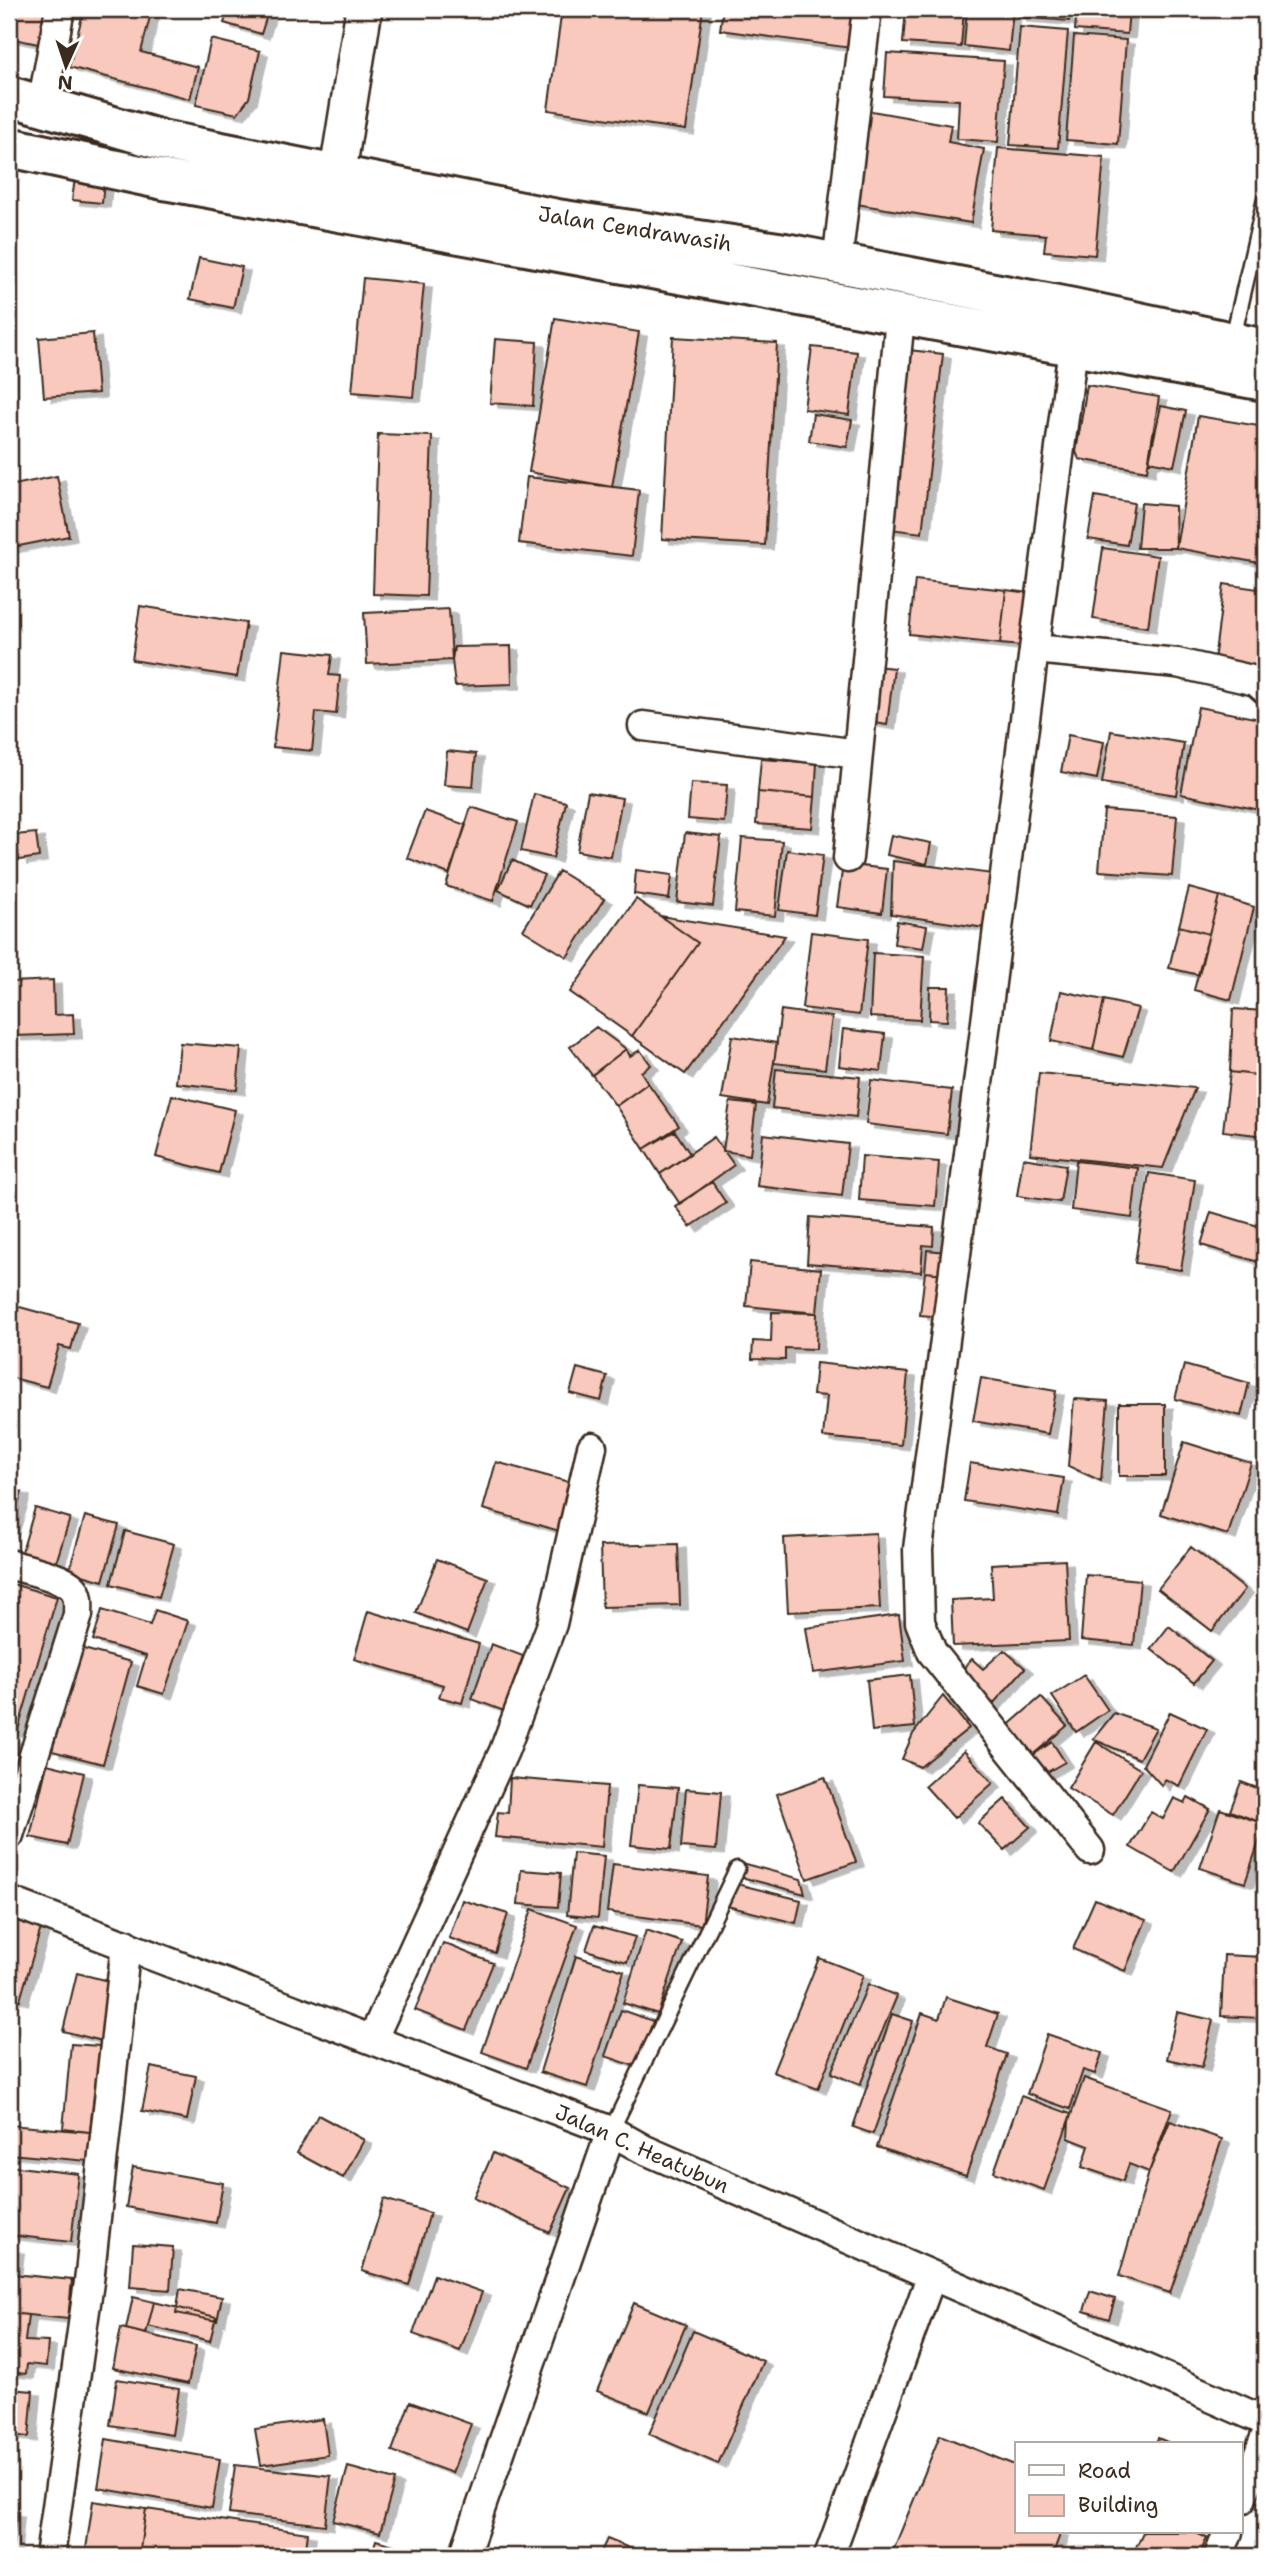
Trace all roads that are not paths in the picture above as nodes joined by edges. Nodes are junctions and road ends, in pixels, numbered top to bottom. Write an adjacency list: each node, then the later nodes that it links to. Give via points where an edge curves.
1 (60, 9): 4 (street)
2 (364, 9): 6 (street)
3 (867, 9): 8 (street)
4 (25, 101): 6 (main road, Jalan Cendrawasih)
5 (9, 147): 6 (main road, Jalan Cendrawasih, via 159,179)
6 (334, 191): 8 (main road, Jalan Cendrawasih, via 557,219); 11 (main road, Jalan Cendrawasih)
7 (1265, 200): 9 (lane)
8 (837, 263): 12 (main road, Jalan Cendrawasih)
9 (1249, 269): 10 (lane); 12 (lane)
10 (1265, 272)
11 (900, 317): 13 (main road, Jalan Cendrawasih); 18 (street)
12 (1249, 346)
13 (1073, 347): 14 (main road, Jalan Cendrawasih); 15 (street)
14 (1265, 381)
15 (1035, 649): 16 (street, via 1177,663 1256,681); 23 (street, via 918,1549 920,1622 932,1653)
16 (1265, 689)
17 (643, 726): 18 (street)
18 (858, 754): 19 (street)
19 (848, 858)
20 (592, 1447): 27 (street, via 547,1636 504,1751)
21 (9, 1564): 22 (street, via 74,1587 78,1615)
22 (9, 1835)
23 (1090, 1850)
24 (737, 1869): 28 (lane)
25 (9, 1901): 26 (street, Jalan C. Heatubun)
26 (126, 1944): 27 (street, Jalan C. Heatubun); 34 (street, via 89,2283)
27 (373, 2038): 28 (street, Jalan C. Heatubun)
28 (611, 2131): 29 (street, Jalan C. Heatubun); 35 (street)
29 (931, 2277): 30 (street, Jalan C. Heatubun); 36 (street)
30 (1265, 2421)
31 (1265, 2438): 32 (street)
32 (1242, 2497)
33 (1227, 2534): 37 (street)
34 (50, 2556)
35 (464, 2556)
36 (829, 2556)
37 (1219, 2556)

